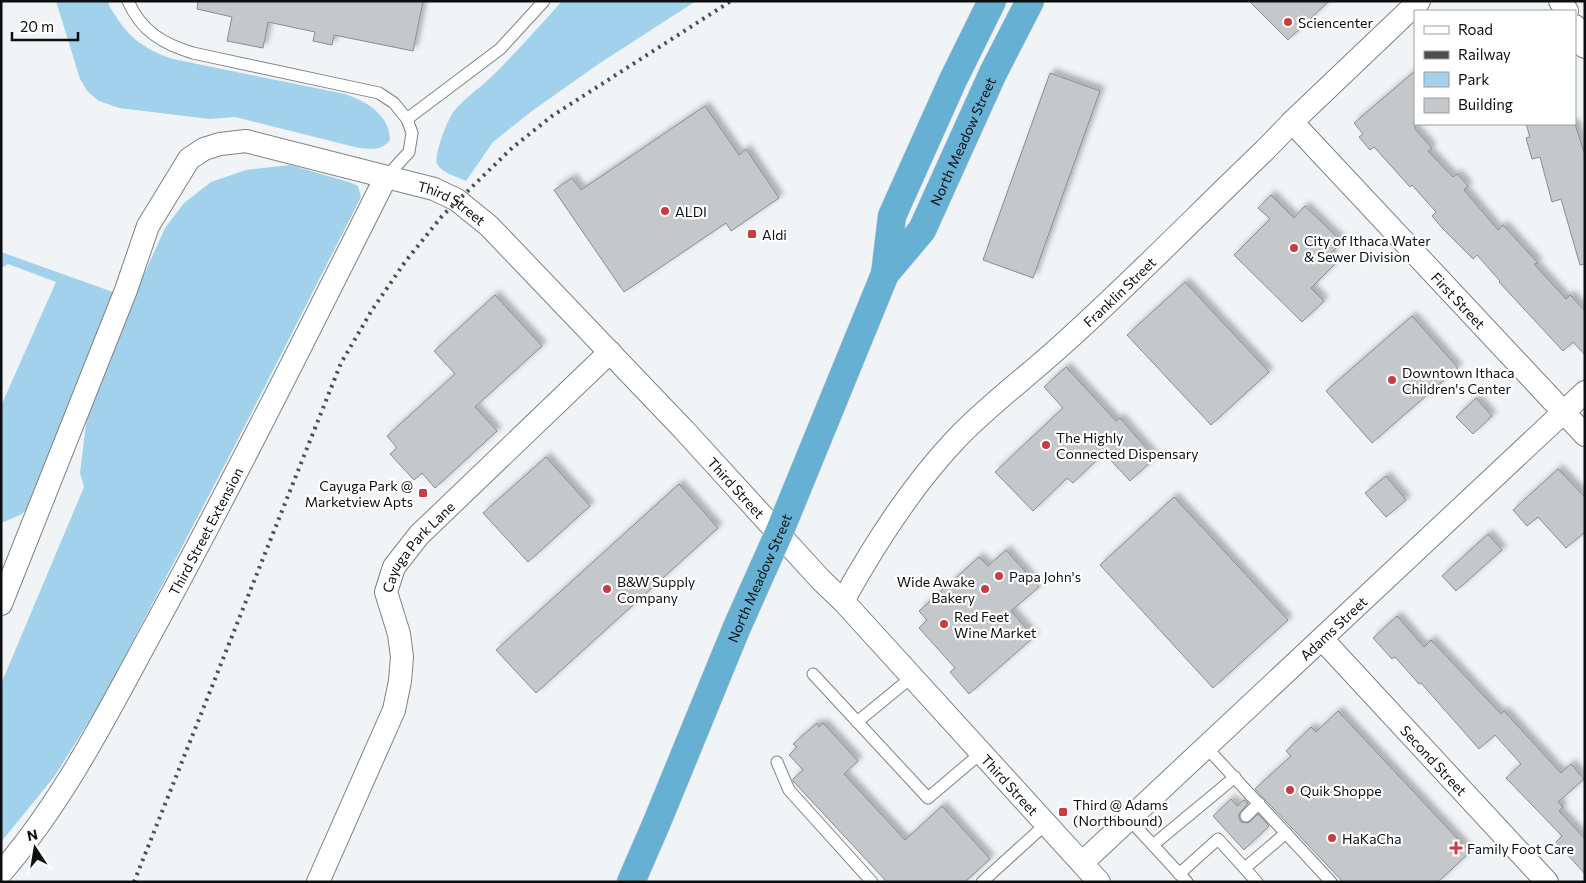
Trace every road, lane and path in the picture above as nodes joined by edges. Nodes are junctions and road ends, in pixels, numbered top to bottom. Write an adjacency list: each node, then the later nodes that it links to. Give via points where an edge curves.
1 (128, 1): 8 (lane, via 143,26 174,48 379,93 394,103)
2 (544, 1): 8 (lane, via 500,49)
3 (992, 1): 11 (highway, North Meadow Street, via 892,216)
4 (1030, 1): 11 (highway, North Meadow Street, via 993,73 922,230)
5 (1420, 1): 9 (street, Franklin Street)
6 (1576, 28): 7 (street)
7 (1585, 47)
8 (407, 119): 10 (lane, via 412,133 409,152)
9 (1292, 122): 14 (street, First Street); 17 (street, Franklin Street, via 1063,344 958,437 928,470 894,518)
10 (386, 177): 12 (street, Third Street, via 434,189 457,200 506,243); 18 (street, Third Street, via 246,141 204,149 189,159 148,226 123,299); 37 (street, Third Street Extension, via 191,559 81,762)
11 (886, 274): 16 (highway, North Meadow Street)
12 (610, 352): 16 (street, Third Street); 39 (street, Cayuga Park Lane, via 419,535 394,567 386,592 399,634 402,657 394,710)
13 (1585, 392): 14 (street, Adams Street)
14 (1564, 412): 15 (street, First Street); 19 (street, Adams Street)
15 (1585, 435)
16 (779, 533): 17 (street, Third Street); 40 (highway, North Meadow Street)
17 (843, 601): 21 (street, Third Street)
18 (1, 604)
19 (1322, 639): 23 (street, Adams Street); 46 (street, Second Street)
20 (813, 674): 22 (lane)
21 (912, 677): 22 (lane); 24 (street, Third Street)
22 (857, 722): 24 (lane, via 928,798)
23 (1206, 747): 26 (lane); 29 (street, Adams Street)
24 (981, 753): 30 (street, Third Street)
25 (777, 762): 41 (lane, via 788,790)
26 (1234, 777): 27 (lane); 34 (lane)
27 (1259, 803): 28 (lane); 32 (lane)
28 (1246, 816)
29 (1129, 819): 34 (lane); 35 (street, Adams Street)
30 (1046, 824): 35 (street, Third Street); 42 (lane)
31 (1228, 832): 33 (lane)
32 (1286, 833): 36 (lane); 45 (lane)
33 (1218, 840): 36 (lane); 38 (lane)
34 (1153, 845): 38 (lane)
35 (1082, 863): 43 (street, Third Street)
36 (1245, 868): 44 (lane)
37 (1, 874)
38 (1183, 878)
39 (318, 882)
40 (631, 882)
41 (872, 882)
42 (982, 882)
43 (1099, 882)
44 (1257, 882)
45 (1331, 882)
46 (1547, 882)

